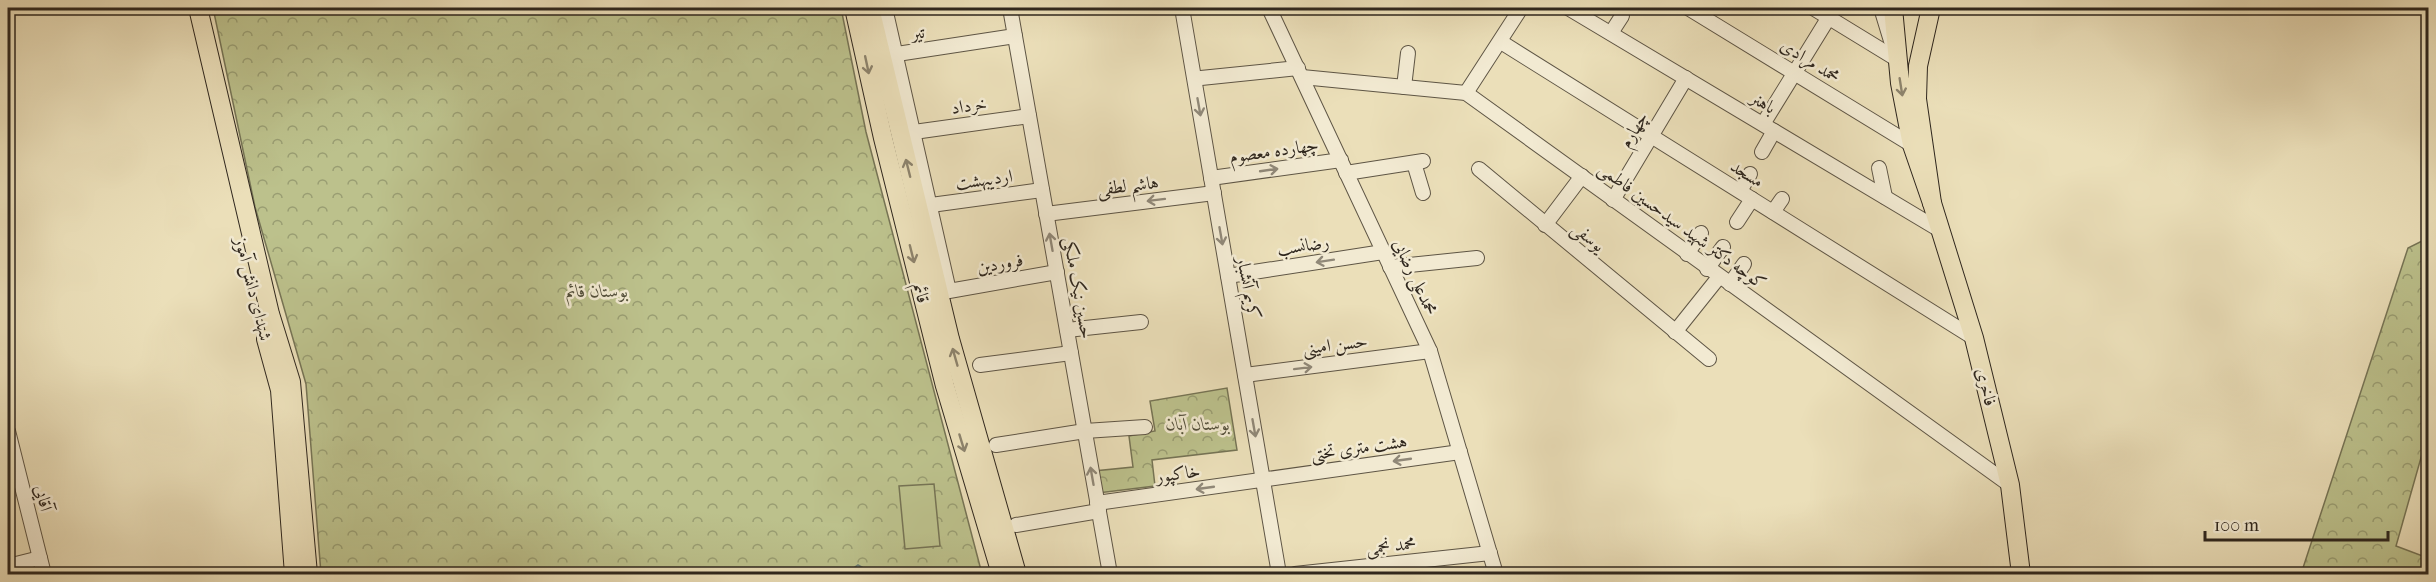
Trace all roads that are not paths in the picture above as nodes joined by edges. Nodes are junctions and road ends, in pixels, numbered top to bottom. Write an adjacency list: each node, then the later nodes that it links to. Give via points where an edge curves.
1 (187, 8): 89 (main road, شهدای دانش آموز, via 280,390)
2 (198, 8): 90 (main road, via 270,314 291,382)
3 (854, 8): 91 (main road, قائم, one-way to 91, via 945,386)
4 (870, 8): 92 (main road, قائم, one-way to 4, via 950,339)
5 (885, 8): 22 (street)
6 (1010, 8): 19 (street, حسین نیک ملکی)
7 (1182, 8): 41 (street, کریم آتشبار, one-way to 41)
8 (1269, 8): 24 (street, محمدعلی رضایی)
9 (1521, 8): 20 (street)
10 (1568, 8): 18 (street, باهنر)
11 (1688, 8): 25 (street, محمد مرادی)
12 (1813, 8): 17 (street)
13 (1881, 8): 23 (street)
14 (1893, 8): 23 (main road, فاخری)
15 (1931, 8): 49 (main road, فاخری, via 1918,66 1917,99)
16 (1622, 16): 18 (street)
17 (1829, 17): 23 (street); 25 (street)
18 (1611, 33): 27 (street, باهنر)
19 (1015, 36): 22 (street, تیر); 30 (street, حسین نیک ملکی)
20 (1501, 42): 29 (street); 33 (street, مسجد)
21 (1408, 53): 28 (street)
22 (897, 54): 32 (street)
23 (1898, 60): 34 (main road, فاخری, one-way to 34)
24 (1300, 73): 26 (street); 28 (street); 36 (street, محمدعلی رضایی)
25 (1795, 73): 31 (street); 34 (street, محمد مرادی)
26 (1200, 78)
27 (1686, 78): 31 (street, باهنر); 33 (street, چهارم)
28 (1404, 87): 29 (street)
29 (1466, 93): 40 (street, کوچه دکتر شهید سیدحسین فاطمی)
30 (1029, 116): 32 (street, خرداد); 42 (street, حسین نیک ملکی)
31 (1769, 128): 35 (street); 46 (street, باهنر)
32 (914, 132): 50 (street)
33 (1652, 136): 45 (street, مسجد); 48 (street, چهارم)
34 (1912, 145): 49 (main road, فاخری)
35 (1762, 152)
36 (1344, 167): 41 (street, چهارده معصوم, one-way to 36); 44 (street, چهارده معصوم, via 1418,162); 58 (street, محمدعلی رضایی)
37 (1879, 168): 46 (street)
38 (1479, 169): 54 (street, یوسفی)
39 (1750, 174): 45 (street)
40 (1582, 176): 48 (street, کوچه دکتر شهید سیدحسین فاطمی); 54 (street)
41 (1211, 178): 43 (street, کریم آتشبار)
42 (1042, 190): 50 (street, اردیبهشت); 52 (street, حسین نیک ملکی)
43 (1214, 193): 52 (street, هاشم لطفی, one-way to 52); 64 (street, کریم آتشبار, one-way to 64)
44 (1423, 193)
45 (1746, 195): 51 (street, مسجد); 53 (street)
46 (1885, 197): 55 (street, باهنر)
47 (1782, 199): 51 (street)
48 (1612, 200): 59 (street, کوچه دکتر شهید سیدحسین فاطمی)
49 (1932, 203): 55 (main road, فاخری)
50 (931, 205): 63 (street, فروردین, via 949,291)
51 (1773, 212): 69 (street, مسجد)
52 (1046, 214): 63 (street, حسین نیک ملکی, one-way to 52)
53 (1737, 222)
54 (1545, 225): 68 (street, یوسفی)
55 (1938, 230): 69 (main road, فاخری)
56 (1701, 233): 59 (street)
57 (1723, 248): 65 (street)
58 (1383, 252): 62 (street, محمدعلی رضایی); 64 (street, رضانسب, one-way to 64)
59 (1687, 254): 65 (street, کوچه دکتر شهید سیدحسین فاطمی)
60 (1478, 258): 62 (street)
61 (1744, 264): 65 (street)
62 (1390, 267): 70 (street, محمدعلی رضایی)
63 (1057, 272): 67 (street, حسین نیک ملکی)
64 (1228, 276): 74 (street, کریم آتشبار)
65 (1719, 277): 68 (street); 82 (street, کوچه دکتر شهید سیدحسین فاطمی)
66 (1141, 322): 67 (street)
67 (1067, 330): 71 (street, حسین نیک ملکی)
68 (1675, 332): 72 (street, یوسفی)
69 (1974, 338): 82 (main road, فاخری)
70 (1430, 351): 74 (street, حسن امینی, one-way to 70); 79 (street, محمدعلی رضایی)
71 (1071, 353): 73 (street); 77 (street, حسین نیک ملکی)
72 (1709, 359)
73 (980, 365)
74 (1245, 375): 80 (street, کریم آتشبار, one-way to 80)
75 (1145, 427): 77 (street)
76 (8, 431): 81 (street, آقایی)
77 (1085, 432): 78 (street); 83 (street, حسین نیک ملکی, one-way to 77)
78 (996, 445)
79 (1460, 452): 80 (street, هشت متری تختی, one-way to 80); 85 (street, محمدعلی رضایی)
80 (1263, 480): 83 (street, خاکپور, one-way to 83); 94 (street, کریم آتشبار)
81 (14, 482): 86 (street, آقایی)
82 (2010, 485): 97 (main road, فاخری)
83 (1098, 507): 84 (street, خاکپور); 93 (street, حسین نیک ملکی)
84 (1016, 525)
85 (1490, 553): 95 (street, محمد نجمی); 96 (street, محمدعلی رضایی)
86 (40, 558): 87 (street); 88 (street, آقایی)
87 (8, 566)
88 (44, 574)
89 (294, 574)
90 (308, 574)
91 (1001, 574)
92 (1017, 574)
93 (1110, 574)
94 (1280, 574)
95 (1295, 574)
96 (1496, 574)
97 (2021, 574)

